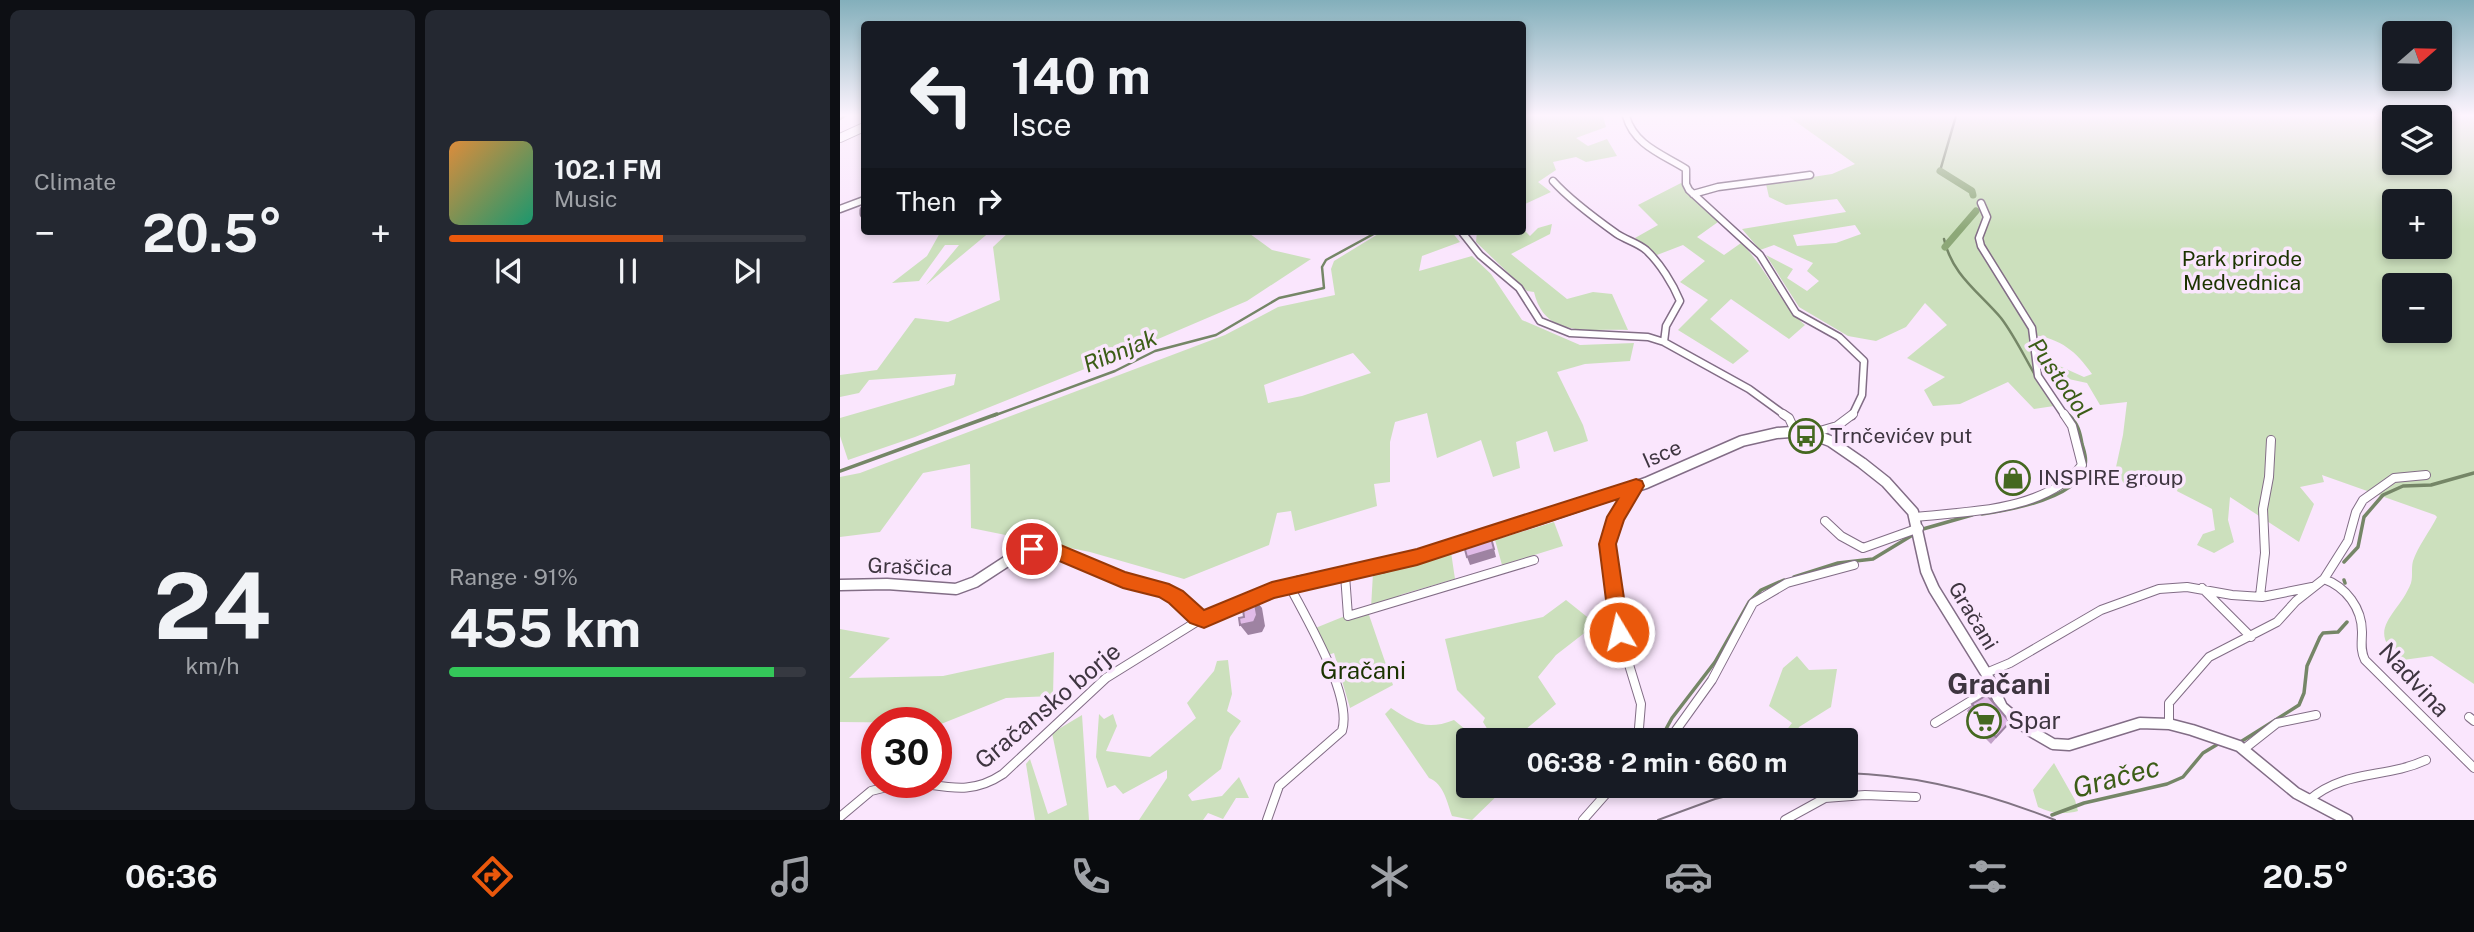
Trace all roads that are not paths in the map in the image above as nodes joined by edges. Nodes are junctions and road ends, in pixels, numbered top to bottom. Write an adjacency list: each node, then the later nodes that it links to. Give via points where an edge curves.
1 (1662, 154): 4 (street, via 1686,169 1686,184)
2 (1810, 175): 4 (street)
3 (1553, 181): 9 (street, via 1618,234 1646,250 1675,289 1680,301 1666,326)
4 (1693, 194): 10 (street, via 1760,255 1796,313 1839,337 1864,362 1861,402 1854,414)
5 (861, 201): 7 (street)
6 (1981, 203): 18 (street, via 1987,217 1979,238 1981,246 2032,328 2040,380 2076,433 2082,464 2076,474 2016,503)
7 (840, 209)
8 (1464, 235): 9 (street, via 1519,288 1539,321 1570,333)
9 (1664, 342): 11 (street, via 1749,389 1789,418)
10 (1835, 428): 12 (street); 14 (street)
11 (1795, 430): 12 (street); 16 (street, Isce, via 1742,441)
12 (1813, 433): 14 (street)
13 (2271, 440): 27 (street)
14 (1830, 441): 18 (street, via 1886,482)
15 (2426, 474): 22 (street, via 2394,478 2363,500 2346,546)
16 (1636, 486): 21 (street, Isce, via 1426,554); 35 (street, via 1613,524 1607,550 1619,632 1641,704)
17 (1825, 521): 18 (street, via 1848,543 1864,548 1875,547)
18 (1917, 522): 30 (street, Gračani, via 1934,589)
19 (1534, 560): 21 (street, via 1348,615)
20 (1854, 565): 36 (street, via 1832,568 1759,597 1712,680)
21 (1345, 575): 24 (street, Isce)
22 (2324, 579): 26 (street); 39 (street, Nadvina, via 2343,589 2358,612 2365,660)
23 (840, 585): 28 (street, Graščica, via 957,589 1012,556 1044,548 1123,580 1163,589)
24 (1289, 585): 28 (street, Isce); 46 (street, via 1328,662 1346,718 1342,731 1279,786)
25 (2201, 587): 27 (street, via 2235,596); 29 (street); 30 (street, via 2170,587 2104,609 2013,663)
26 (2312, 587): 27 (street); 29 (street, via 2277,622)
27 (2260, 596)
28 (1201, 619): 40 (street, Gračansko borje, via 1106,678 989,784)
29 (2251, 636): 34 (street, via 2209,657 2169,703)
30 (1986, 673): 31 (street, Gračani)
31 (1992, 688): 33 (street); 34 (street, Gračani, via 2010,716 2053,744 2078,743 2140,723)
32 (2316, 715): 37 (street, via 2277,723)
33 (1935, 723)
34 (2169, 724): 37 (street, Gračani)
35 (1639, 728)
36 (1678, 728)
37 (2244, 749): 44 (street, Gračani)
38 (2426, 760): 44 (street, via 2402,771 2346,777)
39 (2474, 768)
40 (952, 788)
41 (1916, 797): 48 (street, via 1829,797)
42 (863, 798): 45 (street, Gračansko borje)
43 (1602, 798): 47 (street)
44 (2309, 800): 49 (street, Gračani)
45 (840, 817)
46 (1267, 820)
47 (1583, 820)
48 (1785, 820)
49 (2347, 820)

